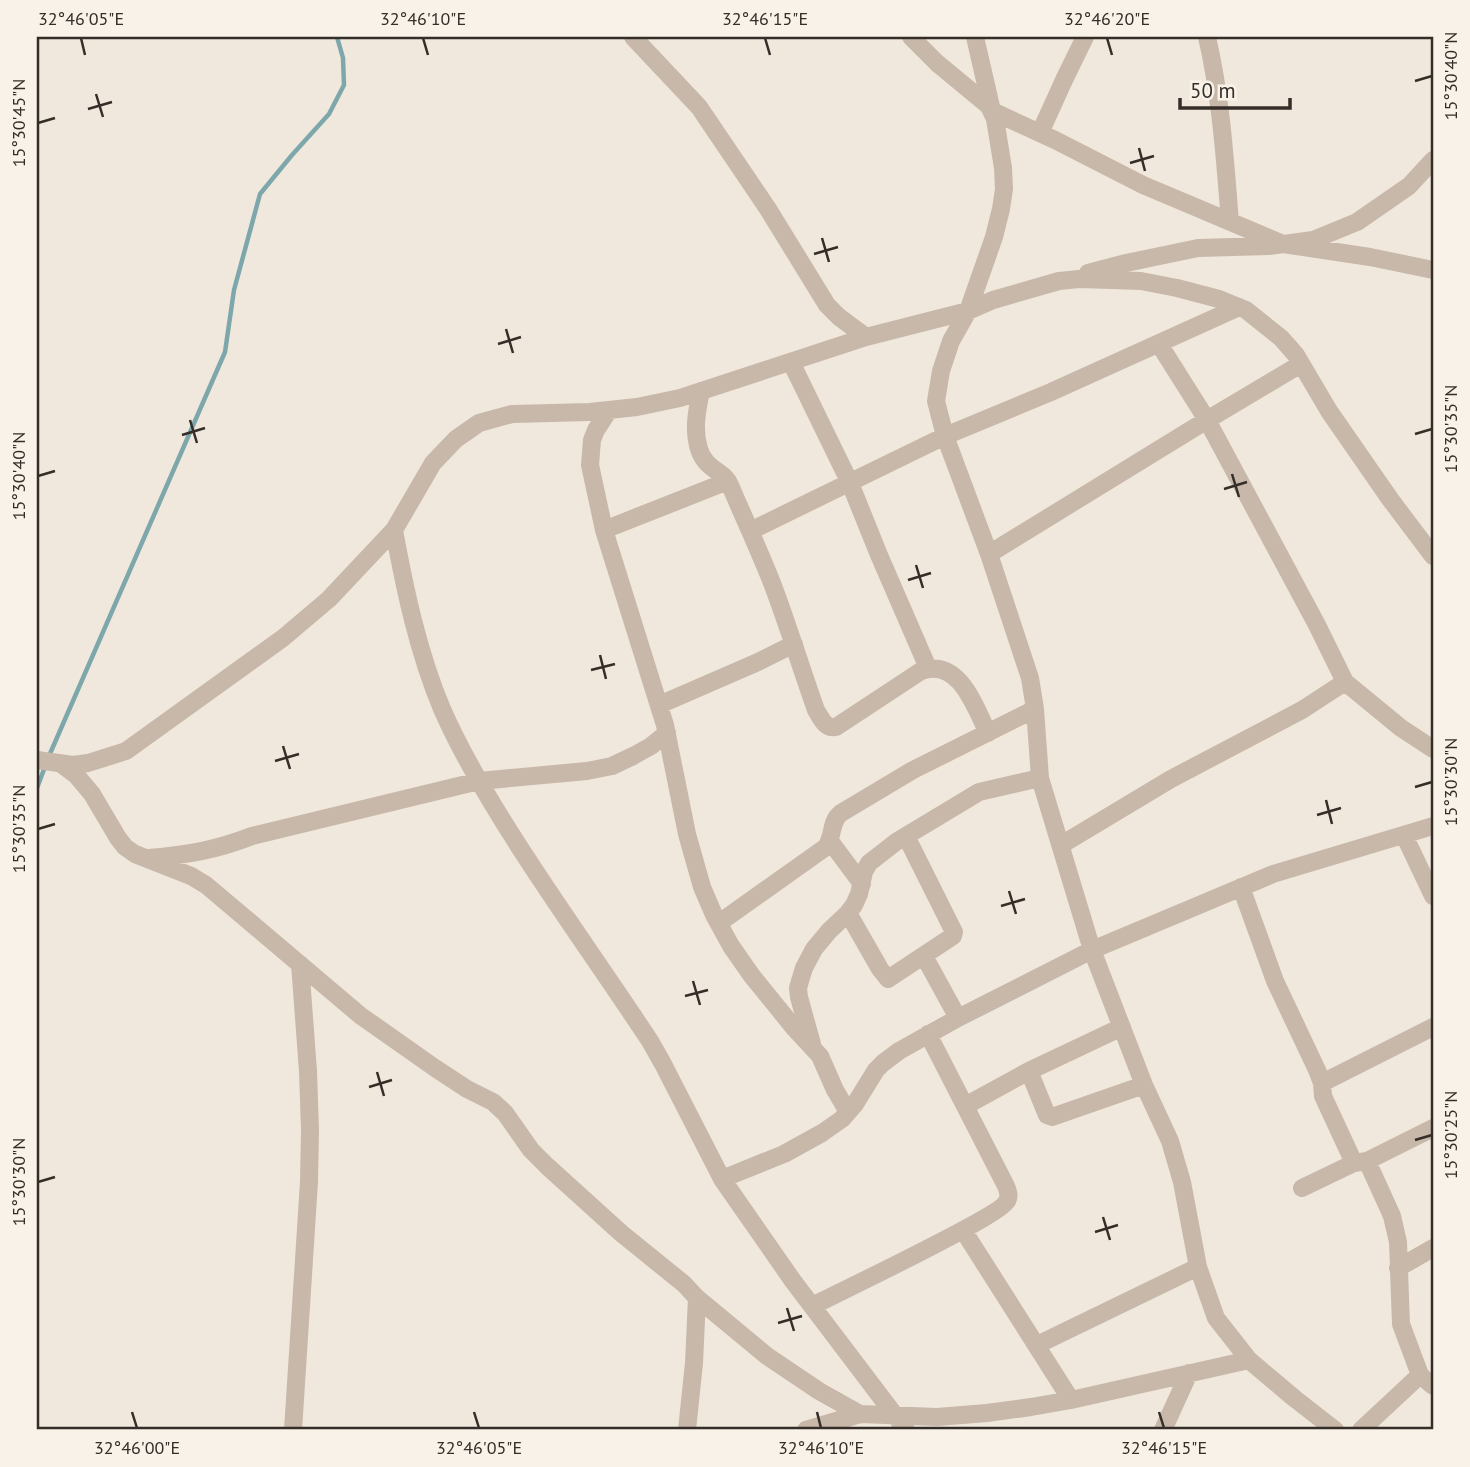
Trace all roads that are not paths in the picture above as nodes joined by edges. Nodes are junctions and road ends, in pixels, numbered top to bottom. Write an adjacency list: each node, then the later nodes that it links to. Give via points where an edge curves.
1 (633, 37): 15 (street, via 699,107 827,305)
2 (911, 37): 6 (street)
3 (975, 37): 6 (street)
4 (1085, 37): 7 (street)
5 (1207, 37): 9 (street)
6 (992, 111): 7 (street); 14 (street, via 1004,189 994,237)
7 (1040, 134): 9 (street)
8 (1433, 160): 10 (street, via 1409,186 1357,222 1313,240)
9 (1230, 222): 10 (street)
10 (1283, 244): 11 (street); 12 (street, via 1198,248)
11 (1433, 270)
12 (1059, 281): 13 (street, via 1141,281); 14 (street)
13 (1239, 307): 16 (street); 18 (street, via 1281,338)
14 (968, 311): 15 (street); 22 (street, via 941,371 936,401)
15 (866, 337): 17 (street)
16 (1158, 344): 21 (street); 22 (street)
17 (791, 362): 19 (street); 24 (street)
18 (1301, 364): 21 (street); 29 (street)
19 (701, 391): 20 (street); 23 (street, via 696,414 700,452 712,469)
20 (609, 410): 25 (street, via 512,414 479,423 433,463); 26 (street, via 596,430 590,465)
21 (1207, 420): 28 (street); 32 (street)
22 (945, 436): 24 (street); 28 (street)
23 (729, 481): 26 (street); 27 (street)
24 (850, 483): 27 (street); 31 (street)
25 (394, 530): 39 (street, via 329,599 283,638 127,751 88,763); 41 (street, via 430,678)
26 (604, 530): 33 (street)
27 (750, 531): 30 (street)
28 (989, 554): 34 (street, via 1030,678)
29 (1433, 556)
30 (794, 644): 31 (street, via 816,710 832,728); 33 (street)
31 (928, 668): 36 (street, via 943,669 963,685)
32 (1345, 682): 37 (street); 46 (street)
33 (659, 705): 35 (street)
34 (1035, 709): 36 (street); 40 (street)
35 (667, 733): 41 (street, via 612,766); 52 (street, via 687,834 702,887)
36 (988, 733): 45 (street, via 841,813 834,821)
37 (1433, 749)
38 (37, 760): 39 (street)
39 (59, 762): 47 (street, via 92,794 125,846)
40 (1040, 778): 44 (street, via 979,792); 46 (street)
41 (479, 781): 47 (street, via 252,836 212,850); 68 (street, via 547,891 650,1041)
42 (1433, 826): 43 (street)
43 (1404, 835): 49 (street); 50 (street)
44 (906, 836): 48 (street, via 869,863); 54 (street, via 954,932)
45 (830, 841): 48 (street); 52 (street)
46 (1061, 845): 53 (street)
47 (145, 859): 55 (street, via 206,886)
48 (862, 884): 51 (street)
49 (1241, 887): 53 (street); 62 (street, via 1275,981)
50 (1433, 896)
51 (848, 913): 54 (street, via 888,979); 60 (street, via 814,948 798,988)
52 (719, 923): 60 (street, via 752,976)
53 (1092, 950): 56 (street); 57 (street)
54 (924, 956): 56 (street)
55 (300, 964): 74 (street, via 361,1016 493,1102 547,1166); 83 (street, via 310,1143)
56 (958, 1017): 59 (street)
57 (1122, 1027): 61 (street); 63 (street)
58 (1433, 1027): 62 (street)
59 (928, 1034): 64 (street); 65 (street, via 883,1063)
60 (814, 1048): 65 (street)
61 (1029, 1071): 63 (street, via 1049,1117); 64 (street)
62 (1322, 1083): 67 (street, via 1323,1096)
63 (1144, 1084): 72 (street, via 1170,1141)
64 (965, 1106): 70 (street, via 1009,1193 1002,1208)
65 (848, 1112): 68 (street, via 802,1144)
66 (1433, 1128): 67 (street)
67 (1361, 1162): 69 (street); 73 (street, via 1392,1216)
68 (722, 1179): 75 (street)
69 (1302, 1188)
70 (962, 1230): 75 (street); 76 (street)
71 (1433, 1248): 73 (street)
72 (1198, 1267): 76 (street); 77 (street, via 1216,1318)
73 (1398, 1268): 79 (street, via 1401,1324)
74 (697, 1298): 81 (street, via 767,1356); 84 (street)
75 (812, 1306): 82 (street)
76 (1037, 1345): 80 (street)
77 (1249, 1360): 78 (street); 87 (street)
78 (1189, 1373): 80 (street); 86 (street)
79 (1426, 1380): 88 (street)
80 (1072, 1400): 82 (street)
81 (860, 1414): 82 (street); 85 (street)
82 (901, 1423)
83 (293, 1430)
84 (687, 1430)
85 (806, 1430)
86 (1163, 1430)
87 (1335, 1430)
88 (1361, 1430)

